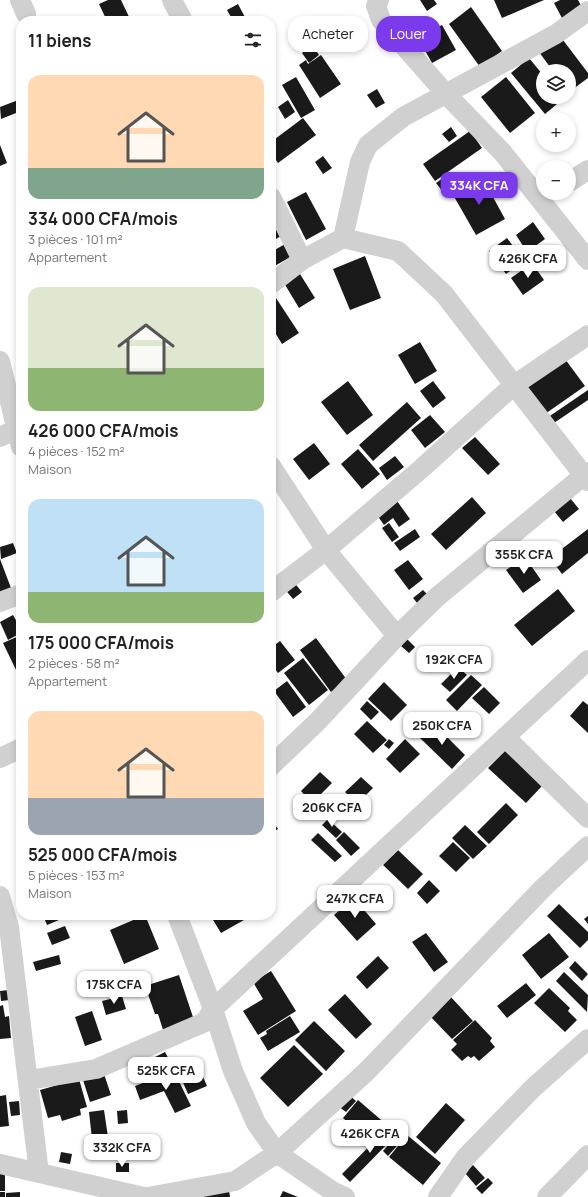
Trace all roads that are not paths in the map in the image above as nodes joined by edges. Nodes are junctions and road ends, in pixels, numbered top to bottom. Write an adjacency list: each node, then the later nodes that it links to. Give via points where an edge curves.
1 (172, 0): 4 (street)
2 (379, 0): 5 (street, via 376,6 382,20)
3 (588, 11): 5 (street, via 556,34)
4 (180, 16)
5 (447, 95): 8 (street); 11 (street, via 403,117 368,145 360,162)
6 (588, 170): 7 (street)
7 (576, 178)
8 (536, 187)
9 (548, 200): 13 (street)
10 (276, 207): 12 (street)
11 (343, 238): 12 (street); 17 (street, via 398,251 444,294)
12 (302, 260): 14 (street)
13 (588, 260)
14 (276, 280)
15 (588, 334): 17 (street)
16 (0, 361): 18 (street)
17 (514, 385): 20 (street); 21 (street, via 422,469)
18 (15, 435)
19 (276, 474): 21 (street)
20 (586, 476): 25 (street, via 437,597)
21 (326, 550): 22 (street); 25 (street)
22 (276, 588)
23 (16, 596): 24 (street)
24 (0, 602)
25 (397, 636): 30 (street, via 318,721)
26 (588, 660): 27 (street)
27 (505, 737): 31 (street); 35 (street)
28 (16, 750): 29 (street)
29 (0, 758)
30 (276, 761)
31 (588, 818)
32 (588, 846): 38 (street, via 543,888 366,1072)
33 (0, 896): 37 (street, via 10,927)
34 (179, 920): 35 (street)
35 (213, 1009): 37 (street, via 205,1022 96,1069); 38 (street, via 233,1071 256,1123)
36 (588, 1038): 47 (street, via 533,1088 465,1158)
37 (29, 1080): 41 (street)
38 (277, 1153): 42 (street); 46 (street, via 332,1191)
39 (588, 1155): 48 (street)
40 (0, 1164): 41 (street)
41 (39, 1173): 43 (street)
42 (236, 1189): 45 (street)
43 (102, 1193): 44 (street)
44 (144, 1197)
45 (148, 1197)
46 (345, 1197)
47 (438, 1197)
48 (547, 1197)

